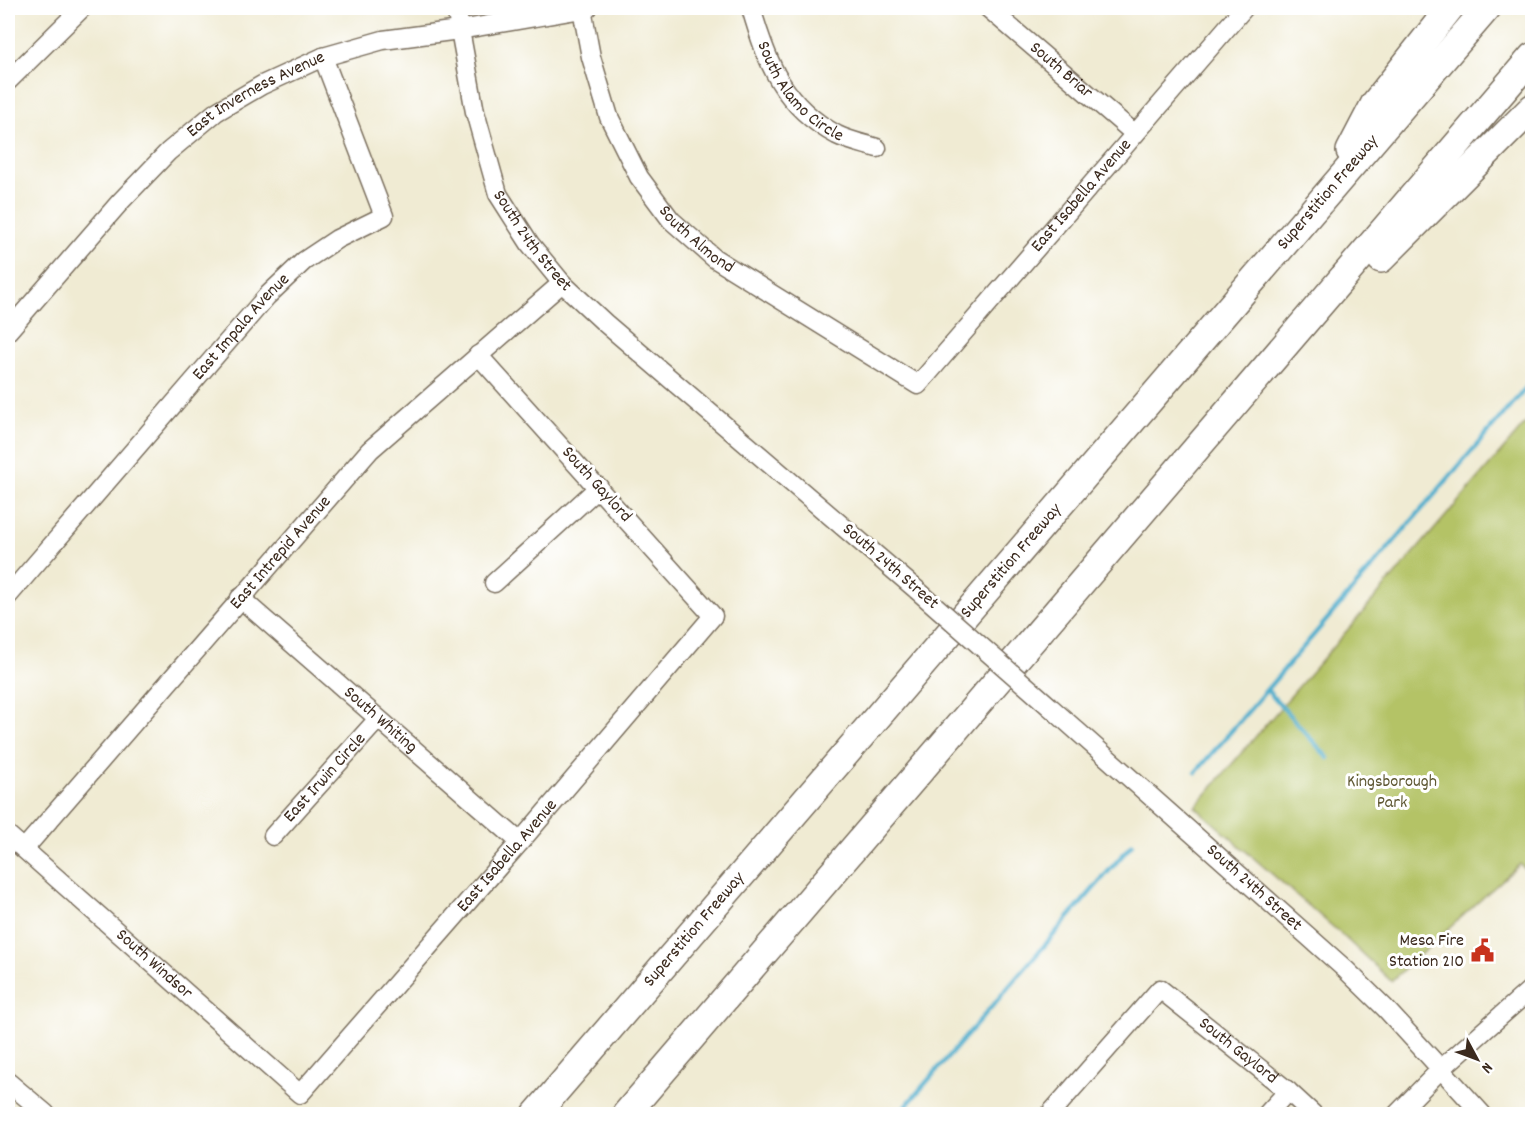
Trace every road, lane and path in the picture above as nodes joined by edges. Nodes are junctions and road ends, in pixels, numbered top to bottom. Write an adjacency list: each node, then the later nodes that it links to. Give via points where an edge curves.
1 (82, 8): 12 (street)
2 (456, 8): 9 (street, South 24th Street)
3 (585, 8): 9 (street, East Inverness Avenue); 20 (street, South Almond, via 591,57 609,117 639,177 671,220 714,258)
4 (752, 8): 15 (street, South Alamo Circle, via 763,50 781,86 805,113 838,135)
5 (988, 8): 14 (street, South Briar)
6 (1244, 8): 14 (street, East Isabella Avenue)
7 (1450, 8): 16 (highway, via 1375,102)
8 (1487, 8): 16 (highway, Superstition Freeway)
9 (459, 30): 10 (street, East Inverness Avenue, via 382,40); 17 (street, South 24th Street, via 475,112 498,194 530,244)
10 (323, 57): 18 (street, East Inverness Avenue, via 216,112 168,152); 24 (street, East Impala Avenue, via 384,216 336,239 304,261 267,296)
11 (1533, 57): 21 (highway)
12 (8, 81)
13 (1533, 108): 21 (highway)
14 (1135, 134): 20 (street, East Isabella Avenue)
15 (877, 148)
16 (1329, 192): 38 (highway, Superstition Freeway)
17 (562, 283): 19 (street, East Intrepid Avenue); 33 (street, South 24th Street, bridge, via 917,590 1345,969)
18 (8, 332)
19 (478, 355): 22 (street, South Gaylord); 25 (street, East Intrepid Avenue, via 370,450)
20 (918, 385)
21 (1237, 401): 39 (highway)
22 (598, 487): 23 (street); 26 (street, South Gaylord)
23 (494, 583)
24 (8, 596)
25 (240, 598): 27 (street, South Whiting); 31 (street, East Intrepid Avenue)
26 (713, 616): 30 (street, East Isabella Avenue)
27 (378, 719): 29 (street, East Irwin Circle); 30 (street, South Whiting)
28 (8, 835): 31 (street, South Windsor)
29 (273, 836)
30 (520, 842): 36 (street, East Isabella Avenue)
31 (24, 849): 36 (street, South Windsor)
32 (1533, 988): 33 (street)
33 (1442, 1069): 43 (street); 44 (street, South 24th Street)
34 (10, 1089): 37 (street)
35 (1288, 1091): 40 (street, South Gaylord, via 1161,988); 41 (street); 42 (street, South Gaylord)
36 (300, 1094)
37 (46, 1114)
38 (536, 1114)
39 (626, 1114)
40 (1050, 1114)
41 (1268, 1114)
42 (1313, 1114)
43 (1397, 1114)
44 (1482, 1114)

